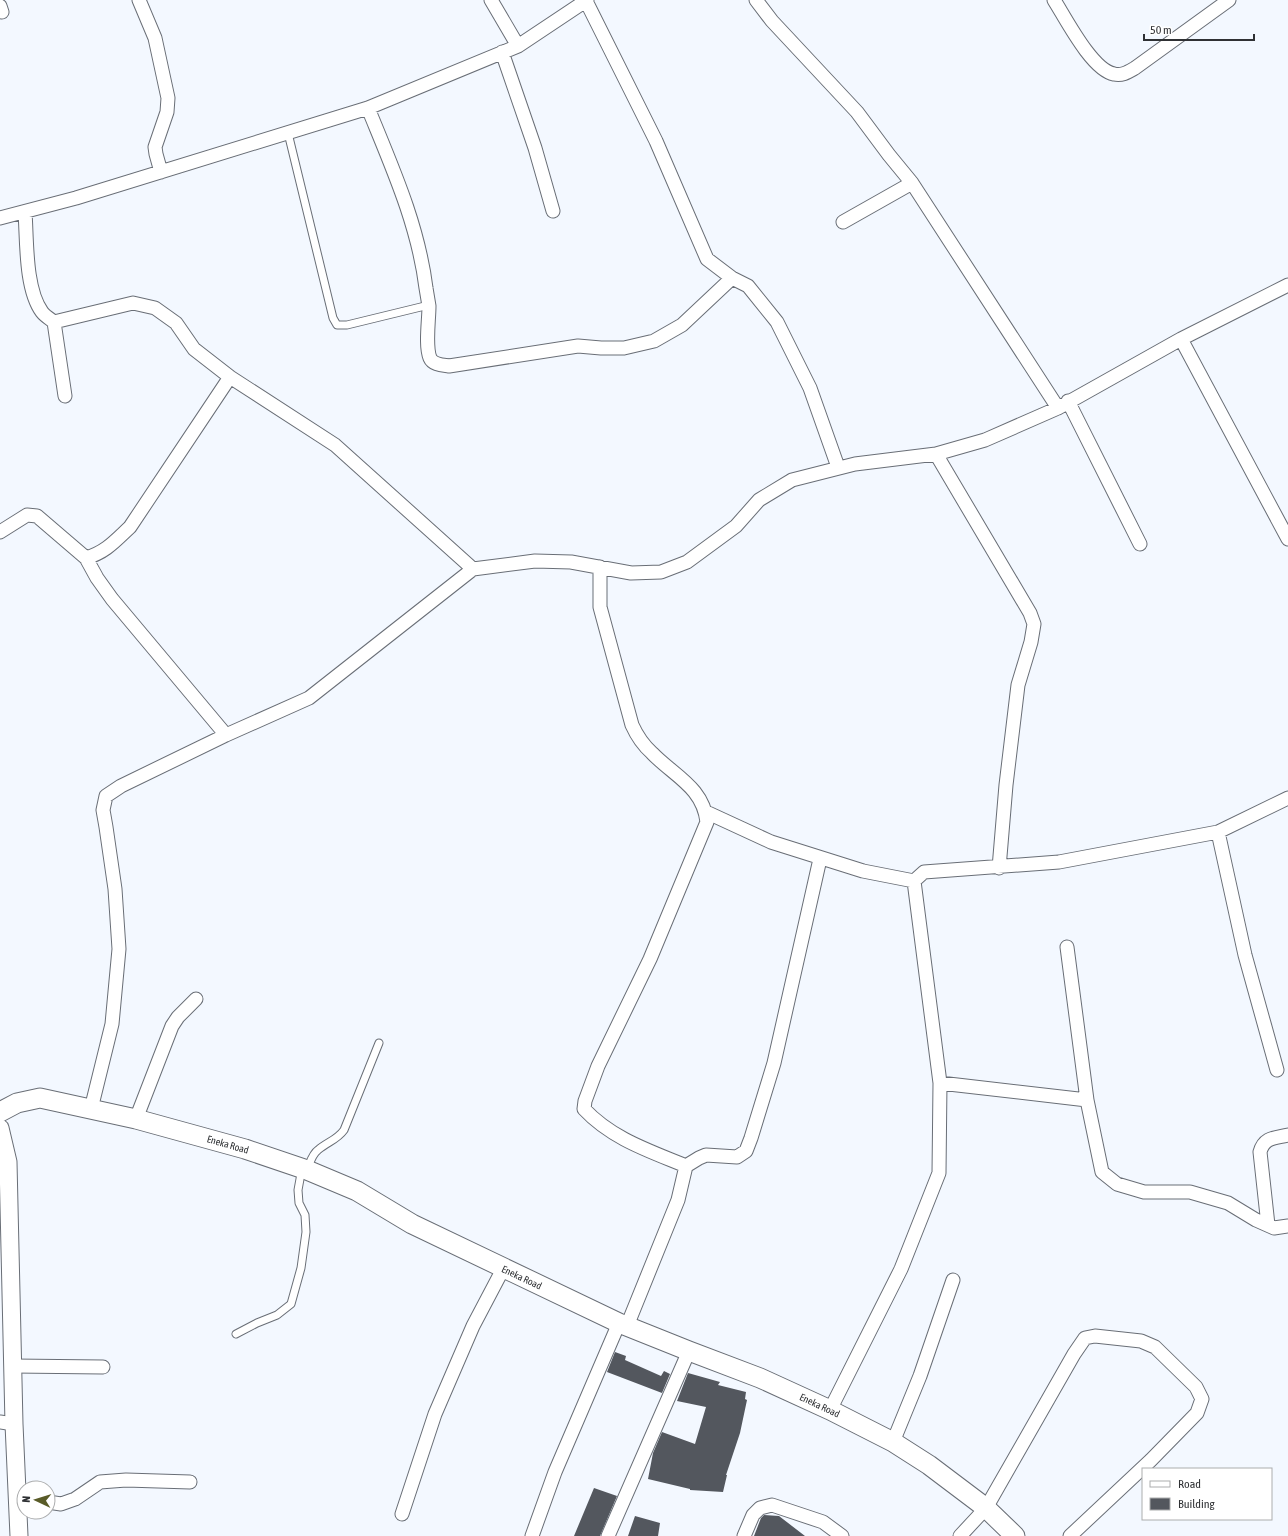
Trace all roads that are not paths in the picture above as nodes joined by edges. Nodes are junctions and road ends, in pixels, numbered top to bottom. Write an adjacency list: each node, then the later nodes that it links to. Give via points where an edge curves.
1 (139, 0): 11 (street, via 155,38 168,98 167,112 156,147)
2 (491, 0): 7 (street)
3 (587, 0): 7 (street); 17 (street, via 656,141 707,259)
4 (756, 0): 12 (street, via 772,21 857,112)
5 (1054, 0): 6 (street, via 1087,53 1104,71 1121,75 1135,68)
6 (1229, 0)
7 (518, 46): 8 (street)
8 (502, 52): 9 (street); 13 (street, via 536,148)
9 (368, 108): 10 (street); 19 (street, via 405,197 425,275)
10 (288, 133): 11 (street); 19 (lane, via 333,318 337,325)
11 (161, 172): 14 (street)
12 (912, 183): 16 (street); 24 (street)
13 (553, 211)
14 (25, 212): 15 (street); 20 (street, via 30,278 36,302 43,314)
15 (0, 218)
16 (843, 222)
17 (732, 278): 19 (street, via 682,326 654,341 624,348 578,346 449,366 435,364 430,359); 26 (street, via 748,286 777,322 810,388)
18 (1288, 285): 21 (street)
19 (428, 305)
20 (54, 322): 22 (street, via 133,304 155,308 176,323 194,349); 23 (street)
21 (1181, 339): 24 (street); 28 (street)
22 (230, 377): 30 (street, via 130,527 109,548); 32 (street, via 335,445)
23 (64, 396)
24 (1063, 404): 25 (street, via 985,440); 29 (street)
25 (936, 454): 26 (street); 38 (street, via 1030,613 1034,624 1018,685)
26 (838, 467): 31 (street, via 792,480 759,500 736,526 687,562 661,572 631,573)
27 (0, 532): 30 (street, via 27,515 37,516)
28 (1288, 539)
29 (1140, 544)
30 (86, 558): 33 (street, via 112,598)
31 (600, 567): 32 (street, via 571,562 535,561); 35 (street, via 600,607 632,726 652,754 690,786)
32 (473, 569): 33 (street, via 309,698)
33 (226, 735): 46 (street, via 121,786 106,796 103,810 119,949 112,1024)
34 (1288, 798): 36 (street)
35 (706, 812): 37 (street, via 771,842); 52 (street, via 706,822 650,959 598,1066 584,1109 592,1118 625,1141)
36 (1218, 832): 38 (street, via 1059,862); 43 (street, via 1245,955)
37 (820, 859): 39 (street); 52 (street, via 774,1063 746,1152 737,1156 706,1155)
38 (999, 868): 39 (street, via 924,872)
39 (914, 881): 44 (street)
40 (1067, 947): 45 (street)
41 (196, 999): 48 (street, via 172,1026)
42 (379, 1043): 53 (lane, via 344,1130 338,1138 313,1155)
43 (1277, 1070)
44 (940, 1083): 45 (street); 65 (street, via 939,1173 900,1269)
45 (1087, 1100): 55 (street, via 1102,1172 1117,1184 1144,1192 1190,1192 1228,1203)
46 (91, 1109): 47 (main road, Eneka Road, via 40,1098 17,1103); 48 (main road, Eneka Road)
47 (0, 1112)
48 (136, 1119): 53 (main road, Eneka Road, via 245,1149)
49 (0, 1128): 51 (street)
50 (1288, 1135): 55 (street, via 1267,1140 1261,1146)
51 (4, 1162): 54 (street)
52 (686, 1166): 60 (street, via 678,1200)
53 (305, 1169): 58 (main road, Eneka Road, via 357,1192 412,1224); 61 (lane, via 298,1190 299,1203 305,1215 306,1232 292,1304 277,1315)
54 (5, 1188): 57 (street)
55 (1268, 1225): 56 (street, via 1274,1228)
56 (1288, 1226)
57 (5, 1246): 63 (street)
58 (503, 1269): 60 (main road, Eneka Road); 74 (street, via 473,1326 435,1414)
59 (953, 1280): 67 (street, via 920,1376)
60 (623, 1325): 62 (main road, Eneka Road); 77 (street, via 555,1472)
61 (236, 1334)
62 (689, 1351): 65 (main road, Eneka Road, via 760,1378); 78 (street)
63 (13, 1366): 64 (street); 66 (street)
64 (103, 1367)
65 (830, 1410): 67 (main road, Eneka Road)
66 (7, 1423): 70 (street)
67 (893, 1442): 73 (main road, Eneka Road)
68 (1142, 1468): 83 (street)
69 (1142, 1468): 73 (street, via 1197,1413 1202,1399 1196,1387 1155,1346 1141,1341 1095,1336 1085,1338)
70 (18, 1480)
71 (190, 1482): 72 (street, via 100,1482 75,1499)
72 (56, 1503)
73 (986, 1508): 81 (street); 82 (main road, Eneka Road)
74 (402, 1514)
75 (20, 1520): 76 (street)
76 (19, 1536)
77 (532, 1536)
78 (608, 1536)
79 (744, 1536): 80 (street, via 753,1515 760,1508 772,1506 823,1522)
80 (842, 1536)
81 (960, 1536)
82 (1015, 1536)
83 (1070, 1536)

